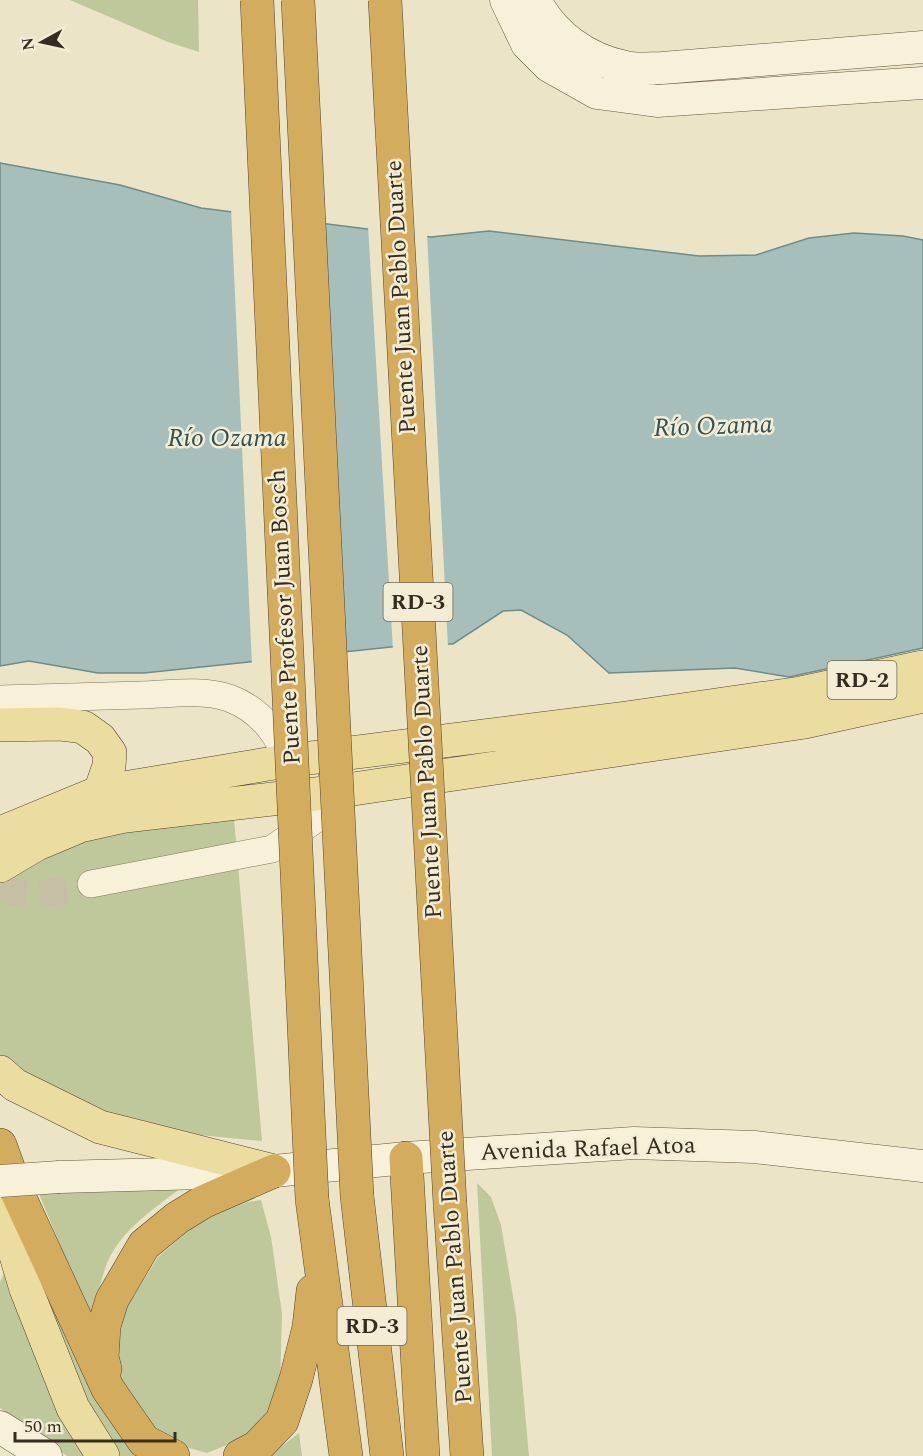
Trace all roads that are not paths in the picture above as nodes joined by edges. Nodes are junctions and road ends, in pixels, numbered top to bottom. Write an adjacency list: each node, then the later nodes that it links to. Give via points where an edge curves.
1 (257, 0): 28 (highway, Puente Profesor Juan Bosch / RD-3, bridge, via 312,1199)
2 (298, 0): 36 (highway, Puente Profesor Juan Bosch / RD-3, bridge, via 357,1196)
3 (385, 0): 38 (highway, Puente Juan Pablo Duarte / RD-3, bridge)
4 (506, 0): 7 (main road, via 527,44 549,66 597,93 657,101)
5 (535, 0): 6 (main road, via 543,15 569,43 599,60 627,68)
6 (923, 47)
7 (923, 83)
8 (923, 667): 11 (main road, RD-2)
9 (923, 696): 11 (main road, RD-2)
10 (0, 699): 14 (street, via 193,693 228,698 252,710 270,728)
11 (803, 708): 13 (main road, via 592,722); 15 (main road)
12 (0, 725): 17 (main road, via 83,727 100,739 110,753)
13 (331, 755): 14 (main road); 15 (street)
14 (286, 761): 16 (street); 17 (main road)
15 (333, 792): 16 (main road); 20 (street, via 316,819 272,849)
16 (289, 797): 17 (main road, via 125,816)
17 (99, 806): 18 (main road); 19 (main road, via 80,826 37,844)
18 (0, 833)
19 (0, 866)
20 (91, 884)
21 (0, 1072): 25 (main road, via 15,1085 100,1127)
22 (0, 1145): 29 (highway, via 17,1192)
23 (406, 1158): 24 (main road, Avenida Rafael Atoa, via 634,1143 754,1147); 25 (main road, Avenida Rafael Atoa); 37 (highway)
24 (923, 1166)
25 (274, 1172): 26 (main road, Avenida Rafael Atoa, bridge); 29 (highway, via 203,1202 144,1245 112,1300 104,1326 102,1357)
26 (0, 1181)
27 (0, 1202): 32 (main road, via 26,1289 73,1408)
28 (318, 1250): 34 (highway, via 309,1327 282,1421 257,1447); 35 (highway, RD-3)
29 (108, 1389): 33 (highway, via 144,1441)
30 (0, 1427): 31 (main road)
31 (46, 1456)
32 (103, 1456)
33 (173, 1456)
34 (240, 1456)
35 (346, 1456)
36 (387, 1456)
37 (423, 1456)
38 (467, 1456)

